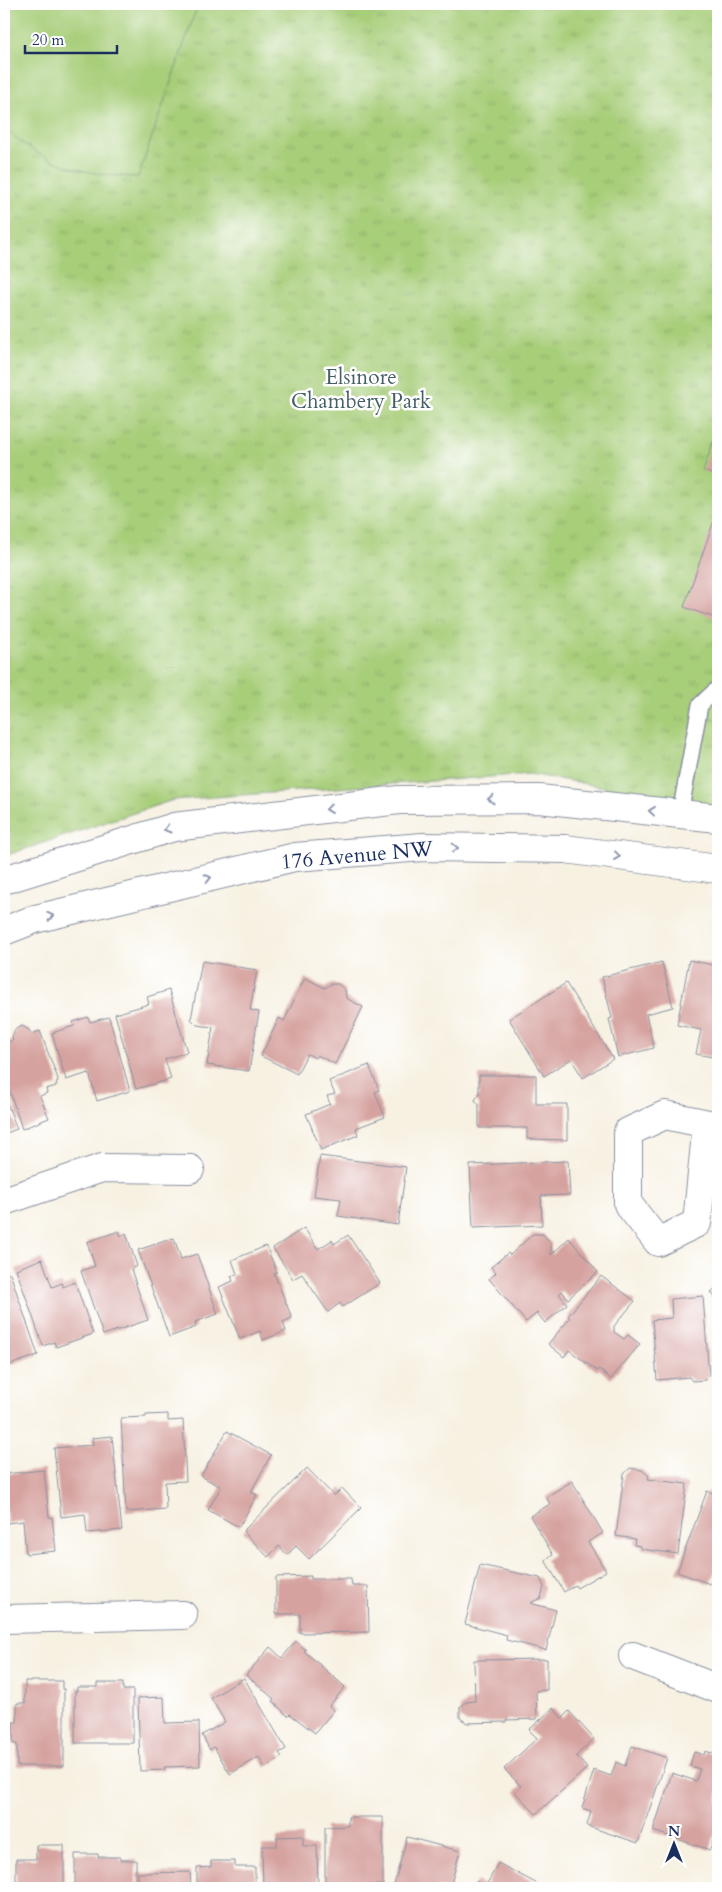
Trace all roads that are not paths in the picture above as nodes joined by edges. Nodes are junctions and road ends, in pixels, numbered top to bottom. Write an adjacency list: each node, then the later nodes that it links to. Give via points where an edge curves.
1 (718, 688): 2 (lane, via 700,705)
2 (680, 814): 3 (street); 5 (street, one-way to 5, via 539,799 399,800 174,827)
3 (718, 818)
4 (718, 869): 6 (street, 176 Avenue NW, one-way to 4, via 35,919 295,857 423,847 565,849)
5 (4, 880)
6 (4, 931)
7 (713, 1125): 7 (street, via 665,1115 628,1132 628,1204 658,1242 697,1223)
8 (190, 1170): 9 (street, via 102,1168)
9 (4, 1201)
10 (183, 1616): 11 (street)
11 (4, 1618)
12 (632, 1656): 13 (street)
13 (718, 1690)

